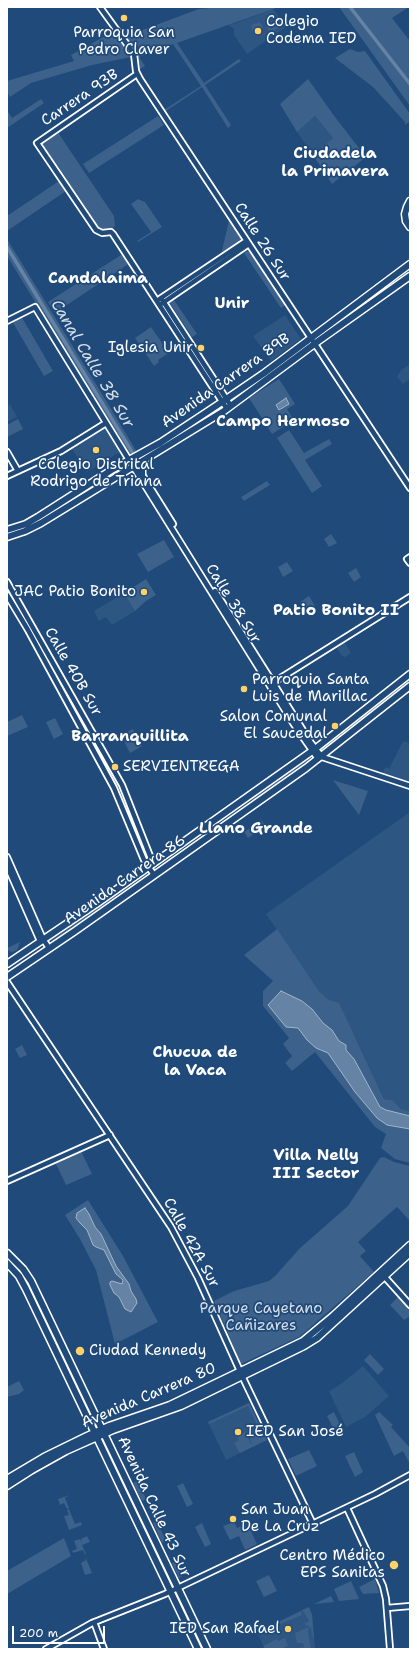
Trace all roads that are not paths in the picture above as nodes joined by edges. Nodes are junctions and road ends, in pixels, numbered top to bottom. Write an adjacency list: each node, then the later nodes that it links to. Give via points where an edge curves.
1 (100, 7): 2 (street, Calle 26 Sur, via 134,54)
2 (137, 74): 7 (street, Calle 26 Sur); 10 (street, Carrera 93B, via 37,143 96,230 114,234)
3 (410, 201): 6 (main road, via 405,214)
4 (410, 209): 5 (main road)
5 (410, 220)
6 (410, 227)
7 (248, 242): 10 (street); 12 (street, Calle 26 Sur)
8 (410, 264): 12 (main road, Avenida Carrera 89B)
9 (410, 276): 13 (main road, Avenida Carrera 89B)
10 (160, 302): 14 (street)
11 (7, 321): 16 (street, Calle 38 Sur, via 35,307)
12 (310, 338): 13 (street, Calle 26 Sur); 14 (main road, Avenida Carrera 89B)
13 (314, 344): 15 (main road, Avenida Carrera 89B); 24 (street, Calle 26 Sur)
14 (224, 401): 15 (street); 18 (main road, Avenida Carrera 89B, via 155,446)
15 (229, 408): 19 (main road, Avenida Carrera 89B)
16 (106, 423): 18 (street, Calle 38 Sur); 21 (street, via 62,451)
17 (7, 452): 21 (street)
18 (128, 460): 20 (street, Calle 38 Sur); 25 (main road, Avenida Carrera 89B, via 32,521)
19 (145, 460): 20 (main road, Avenida Carrera 89B); 22 (main road)
20 (134, 466): 22 (street, Calle 38 Sur); 26 (main road, Avenida Carrera 89B, via 41,523); 31 (street, Calle 38 Sur)
21 (18, 471): 23 (street)
22 (142, 475): 31 (street, Calle 38 Sur)
23 (7, 476)
24 (410, 488)
25 (7, 530)
26 (7, 537)
27 (7, 582): 36 (street, Calle 40B Sur, via 122,785)
28 (7, 595): 37 (street, Calle 40B Sur, via 114,788)
29 (410, 597): 31 (street)
30 (410, 674): 33 (main road, Avenida Carrera 86)
31 (272, 684): 33 (street, Calle 38 Sur)
32 (410, 686): 34 (main road, Avenida Carrera 86)
33 (313, 750): 34 (street, Calle 38 Sur); 39 (main road, Avenida Carrera 86)
34 (320, 758): 35 (street); 42 (main road, Avenida Carrera 86)
35 (410, 786)
36 (137, 825): 37 (street); 39 (street, Calle 40B Sur, via 150,856)
37 (131, 828): 41 (street, Calle 40B Sur)
38 (7, 857): 43 (street)
39 (156, 861): 41 (main road, Avenida Carrera 86)
40 (7, 866): 43 (street)
41 (148, 866): 42 (street, Calle 40B Sur); 43 (main road, Avenida Carrera 86)
42 (154, 875): 44 (main road, Avenida Carrera 86)
43 (42, 940): 44 (street); 45 (main road, Avenida Carrera 86)
44 (49, 948): 46 (main road, Avenida Carrera 86)
45 (7, 964)
46 (7, 977)
47 (7, 982): 48 (street, Calle 42A Sur)
48 (110, 1135): 49 (street); 56 (street, Calle 42A Sur, via 171,1227 198,1278)
49 (7, 1181)
50 (410, 1245): 54 (main road, Avenida Carrera 80)
51 (7, 1253): 57 (main road, Avenida Calle 43 Sur, via 29,1276)
52 (410, 1253): 54 (main road, Avenida Carrera 80)
53 (7, 1263): 58 (main road, Avenida Calle 43 Sur, via 22,1281)
54 (382, 1274): 55 (street); 56 (main road, Avenida Carrera 80, via 307,1338)
55 (410, 1305)
56 (241, 1374): 57 (main road, Avenida Carrera 80, via 166,1412); 63 (street, Calle 42A Sur)
57 (103, 1432): 58 (main road, Avenida Carrera 80); 64 (main road, Avenida Calle 43 Sur)
58 (96, 1435): 60 (main road, Avenida Carrera 80, via 44,1457); 61 (main road, Avenida Carrera 80); 65 (main road, Avenida Calle 43 Sur)
59 (410, 1475): 62 (street, via 407,1480)
60 (7, 1479)
61 (7, 1486)
62 (347, 1508): 63 (street); 67 (street, via 379,1577)
63 (313, 1524): 64 (street)
64 (177, 1588): 65 (street); 72 (main road, Avenida Calle 43 Sur)
65 (171, 1591): 68 (street); 71 (main road, Avenida Calle 43 Sur)
66 (410, 1606): 67 (street)
67 (387, 1608): 73 (street)
68 (94, 1622): 69 (street); 70 (street)
69 (46, 1649)
70 (104, 1649)
71 (198, 1649)
72 (207, 1649)
73 (390, 1649)

